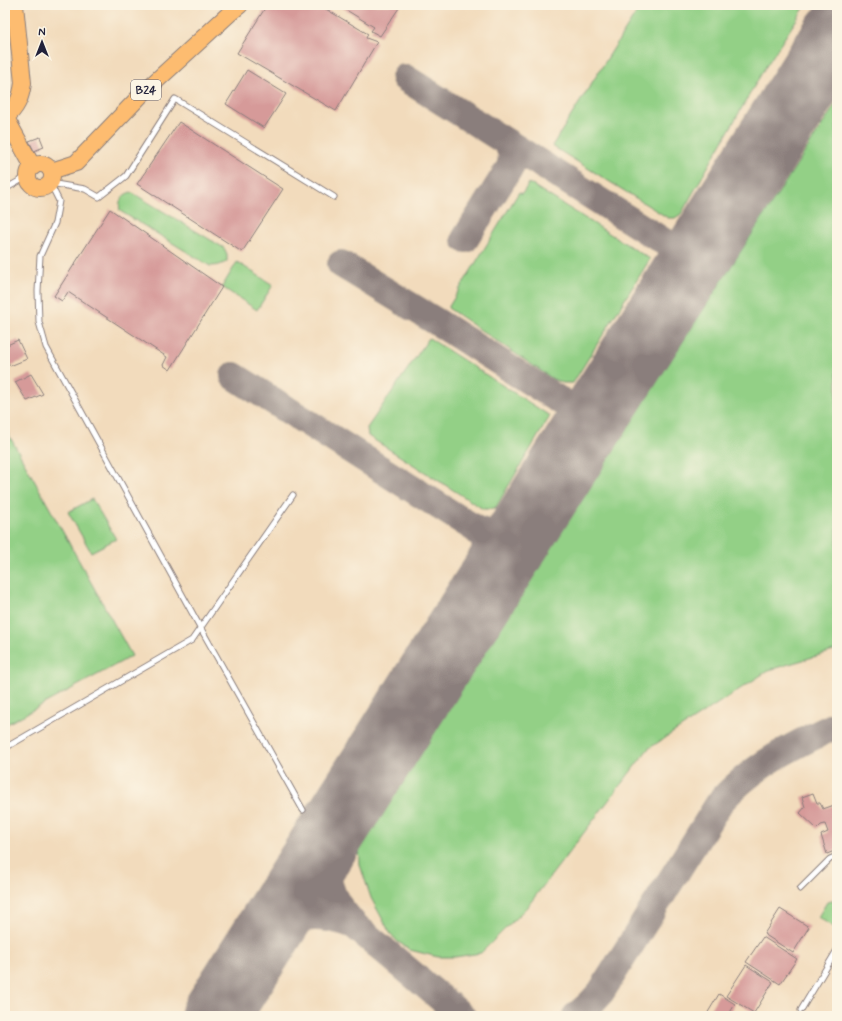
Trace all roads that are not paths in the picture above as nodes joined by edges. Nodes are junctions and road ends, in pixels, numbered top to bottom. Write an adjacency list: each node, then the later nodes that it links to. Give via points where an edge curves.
1 (15, 5): 3 (main road, via 22,89 15,109)
2 (240, 5): 5 (main road, B24, via 143,93 76,163)
3 (5, 118): 4 (main road, B24)
4 (30, 171): 5 (main road, via 40,164 44,165); 5 (main road, B24, via 30,184 38,188 42,188); 6 (lane)
5 (50, 177): 7 (lane, via 85,189 99,197 126,176 175,99); 9 (lane, via 59,201 55,222 40,256 39,322 46,347)
6 (5, 189)
7 (334, 197)
8 (293, 495): 9 (lane)
9 (200, 627): 10 (lane, via 192,640); 11 (lane)
10 (5, 748)
11 (303, 810)
12 (837, 856): 13 (lane, via 830,859)
13 (800, 889)
14 (837, 950): 15 (lane)
15 (801, 1010)

